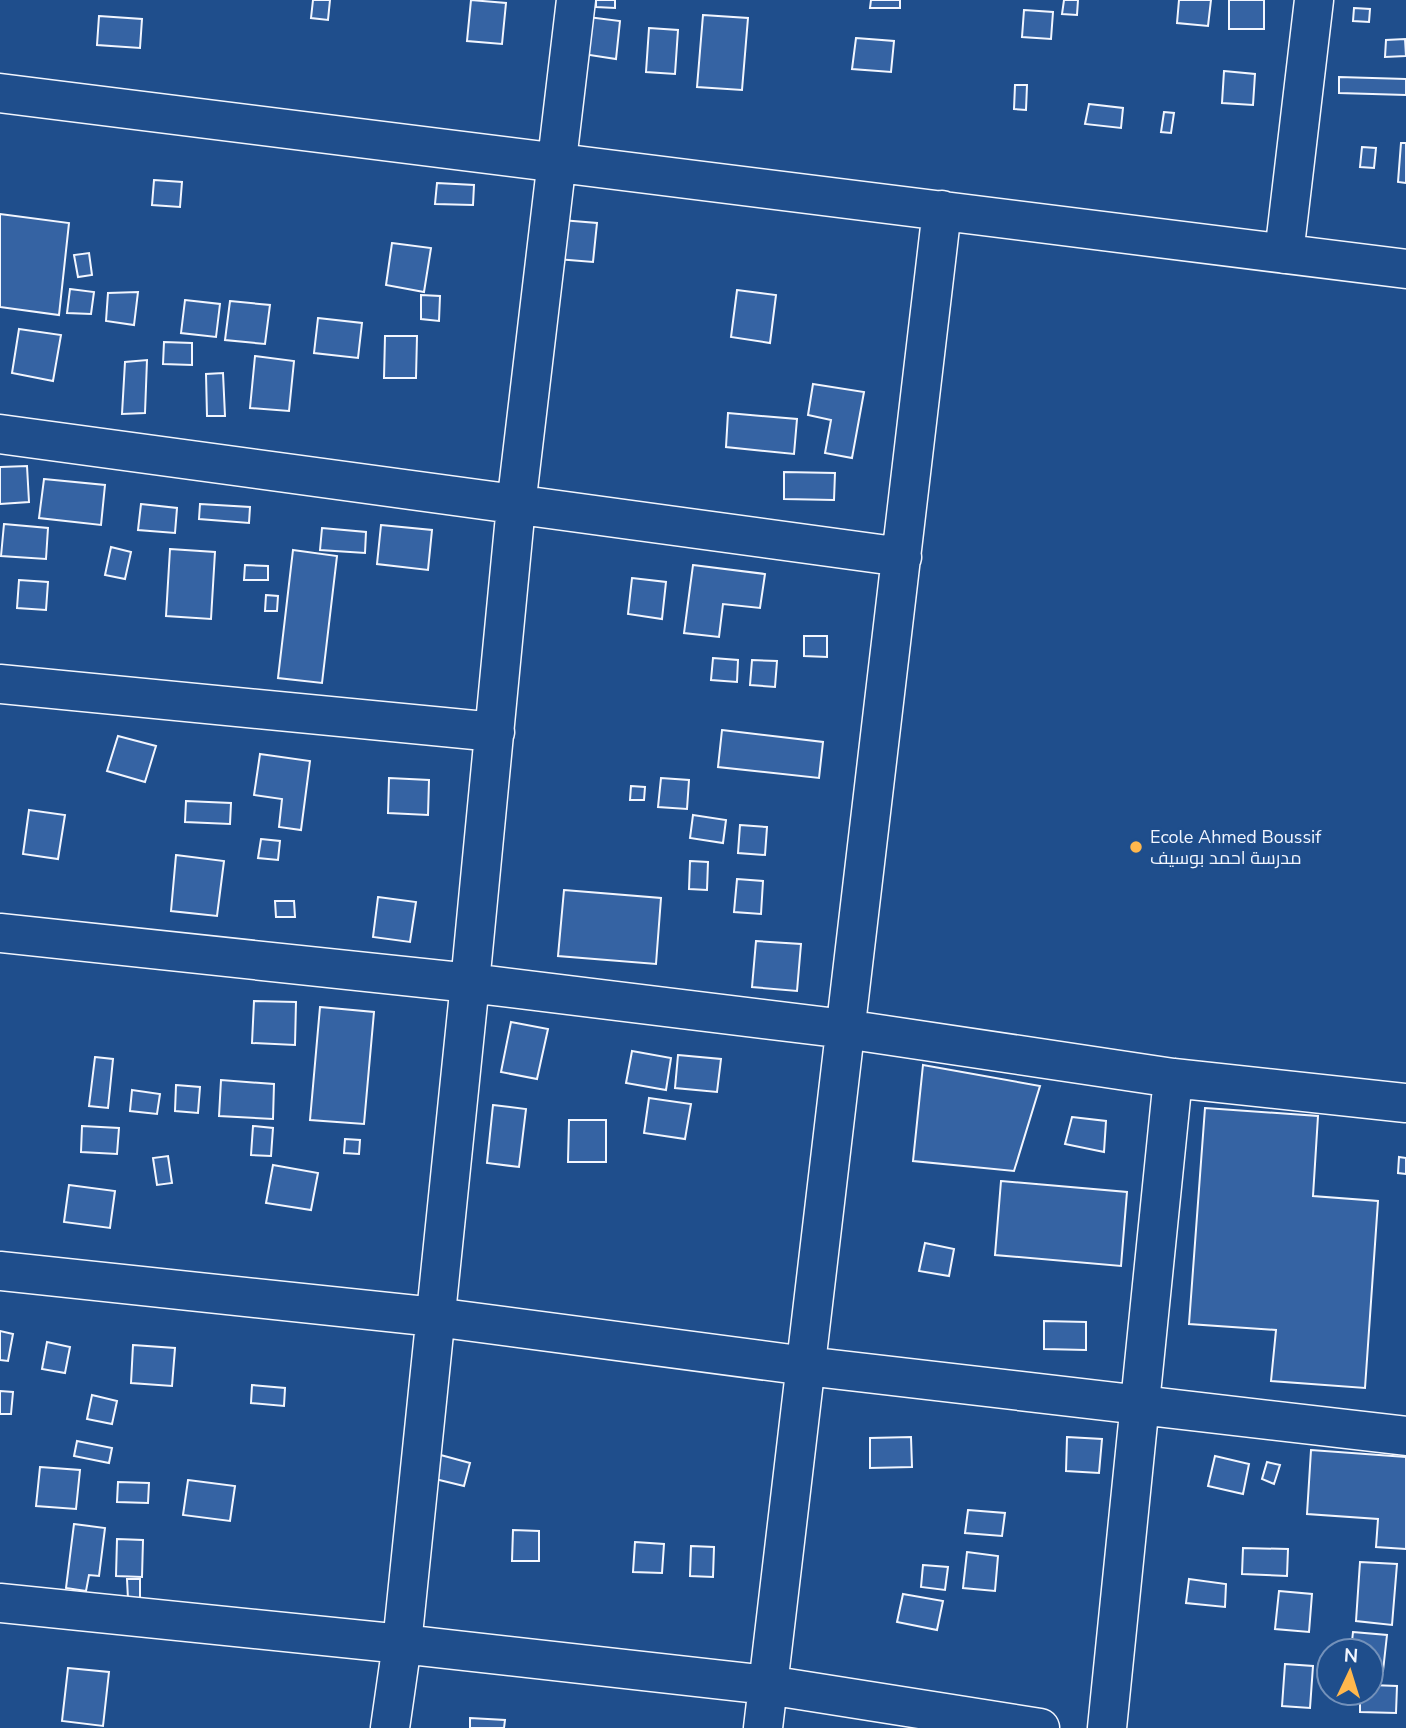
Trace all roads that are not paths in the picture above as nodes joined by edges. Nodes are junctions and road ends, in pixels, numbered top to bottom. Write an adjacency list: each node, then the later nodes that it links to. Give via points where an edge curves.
1 (576, 0): 4 (street)
2 (1314, 0): 6 (street)
3 (0, 93): 4 (street)
4 (557, 163): 5 (street); 9 (street)
5 (942, 211): 6 (street); 10 (street)
6 (1284, 254): 7 (street)
7 (1406, 269)
8 (0, 434): 9 (street)
9 (516, 506): 10 (street); 12 (street)
10 (902, 557): 15 (street)
11 (0, 684): 12 (street)
12 (495, 733): 14 (street)
13 (0, 933): 14 (street)
14 (470, 983): 15 (street); 19 (street)
15 (845, 1029): 16 (street); 20 (street)
16 (1173, 1078): 17 (street); 21 (street)
17 (1406, 1103)
18 (0, 1271): 19 (street)
19 (435, 1317): 20 (street); 24 (street)
20 (806, 1366): 21 (street); 25 (street)
21 (1141, 1405): 22 (street); 29 (street)
22 (1406, 1436)
23 (0, 1603): 24 (street)
24 (402, 1644): 25 (street); 26 (street)
25 (768, 1685): 27 (street); 28 (street)
26 (390, 1728)
27 (763, 1728)
28 (1040, 1728)
29 (1107, 1728)

